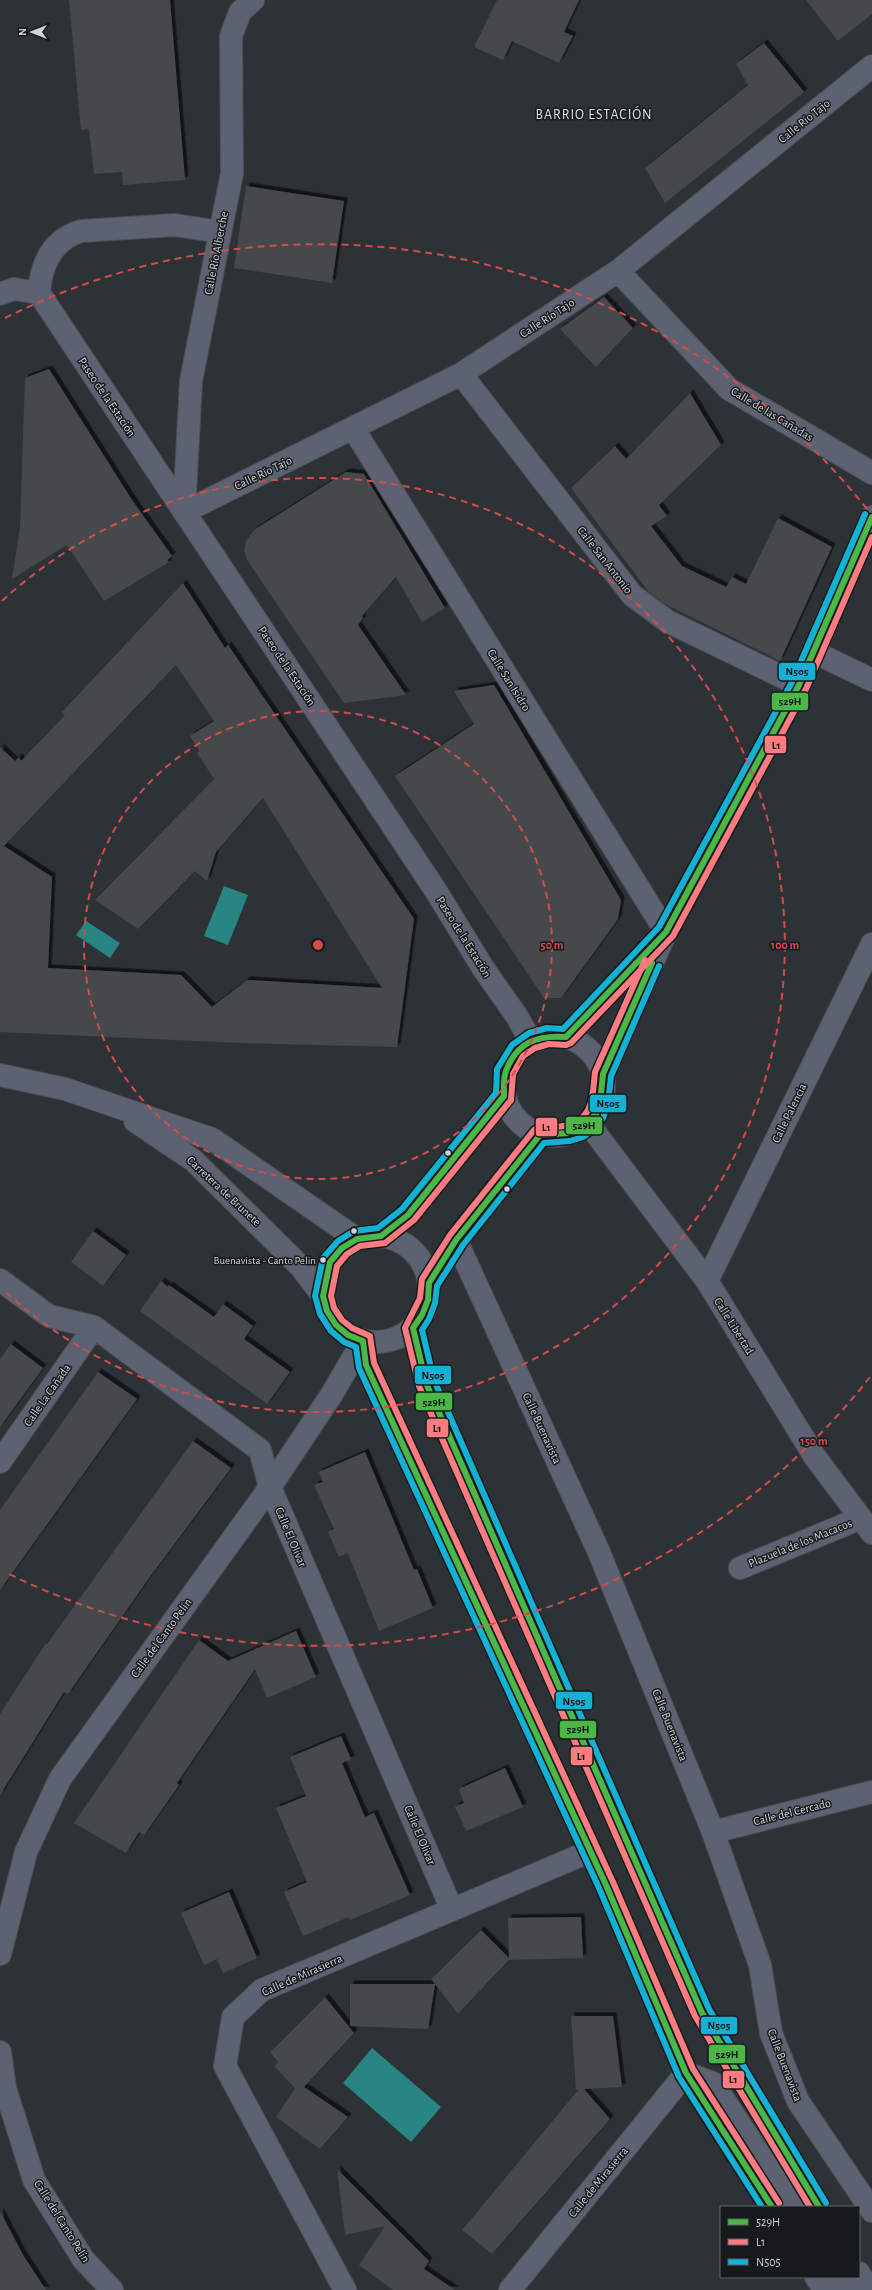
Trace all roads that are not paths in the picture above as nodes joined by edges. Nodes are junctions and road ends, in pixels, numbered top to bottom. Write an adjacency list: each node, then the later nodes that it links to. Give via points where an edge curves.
1 (253, 0): 3 (street, Calle Río Alberche, via 240,12 231,36 232,173)
2 (872, 66): 4 (street, Calle Río Tajo)
3 (220, 232): 5 (street, via 174,225 81,231 67,236 48,256 40,275); 10 (street, Calle Río Alberche, via 191,381)
4 (618, 271): 7 (street, Calle Río Tajo); 9 (street, Calle de las Cañadas, via 729,389)
5 (39, 293): 6 (street, via 14,289); 10 (street, Paseo de la Estación)
6 (0, 294)
7 (461, 374): 8 (street, Calle Río Tajo); 14 (street, Calle San Antonio, via 632,595 667,621)
8 (353, 428): 10 (street, Calle Río Tajo); 15 (street, Calle San Isidro)
9 (872, 473)
10 (184, 512): 18 (street, Paseo de la Estación, via 436,891)
11 (872, 517): 12 (street)
12 (814, 652): 13 (street); 14 (street)
13 (872, 680)
14 (799, 685): 15 (street)
15 (666, 932): 17 (street); 19 (street)
16 (872, 944): 29 (street, Calle Palencia)
17 (566, 1037): 18 (street, via 548,1036); 19 (street, via 584,1045 596,1058)
18 (531, 1041): 21 (street, via 517,1051 505,1072)
19 (603, 1074): 23 (street, via 604,1094 598,1111)
20 (0, 1075): 22 (street, Carretera de Brunete, via 64,1089)
21 (504, 1096): 24 (street, via 512,1115 523,1127); 25 (street, via 408,1215)
22 (110, 1103): 26 (street, Carretera de Brunete, via 212,1139); 31 (street, Carretera de Brunete, via 193,1160 301,1268)
23 (588, 1123): 24 (street, via 578,1131 560,1137); 29 (street, Calle Libertad)
24 (540, 1135): 27 (street)
25 (382, 1236): 26 (street); 30 (street, via 399,1241 414,1251 424,1266)
26 (357, 1239): 31 (street, via 342,1248 330,1262)
27 (456, 1240): 30 (street); 40 (street, Calle Buenavista, via 598,1550)
28 (0, 1280): 32 (street, Calle El Olivar, via 49,1316)
29 (707, 1281): 37 (street, Calle Libertad, via 815,1457)
30 (429, 1283): 33 (street, via 428,1300)
31 (323, 1296): 34 (street, via 327,1311 336,1325 348,1335)
32 (94, 1327): 35 (street, Calle La Cañada); 36 (street, Calle El Olivar, via 260,1450)
33 (413, 1328): 34 (street, via 391,1341); 50 (street, via 426,1383 702,2014)
34 (363, 1341): 36 (street, Calle del Canto Pelín, via 332,1394); 41 (street, via 366,1365)
35 (0, 1462)
36 (270, 1487): 42 (street, Calle El Olivar); 43 (street, Calle del Canto Pelín, via 60,1779 26,1852)
37 (866, 1526): 38 (street, Plazuela de los Macacos)
38 (740, 1568)
39 (872, 1792): 40 (street, Calle del Cercado)
40 (713, 1832): 51 (street, Calle Buenavista, via 760,1965 770,2033 798,2101)
41 (590, 1851): 42 (street, Calle de Mirasierra); 46 (street)
42 (452, 1910): 57 (street, Calle de Mirasierra, via 262,1990 233,2017 225,2066)
43 (0, 1951): 44 (street, Calle del Canto Pelín)
44 (0, 1954)
45 (0, 2052): 47 (street, Calle del Canto Pelín)
46 (686, 2073): 48 (street); 49 (street, via 714,2083); 55 (street, Calle de Mirasierra)
47 (3, 2089): 56 (street, Calle del Canto Pelín, via 34,2180 83,2259)
48 (771, 2206)
49 (793, 2206)
50 (818, 2206)
51 (872, 2211)
52 (860, 2275): 60 (street)
53 (817, 2278): 58 (street)
54 (841, 2278): 59 (street)
55 (516, 2289)
56 (112, 2290)
57 (345, 2290)
58 (825, 2290)
59 (849, 2290)
60 (869, 2290)

